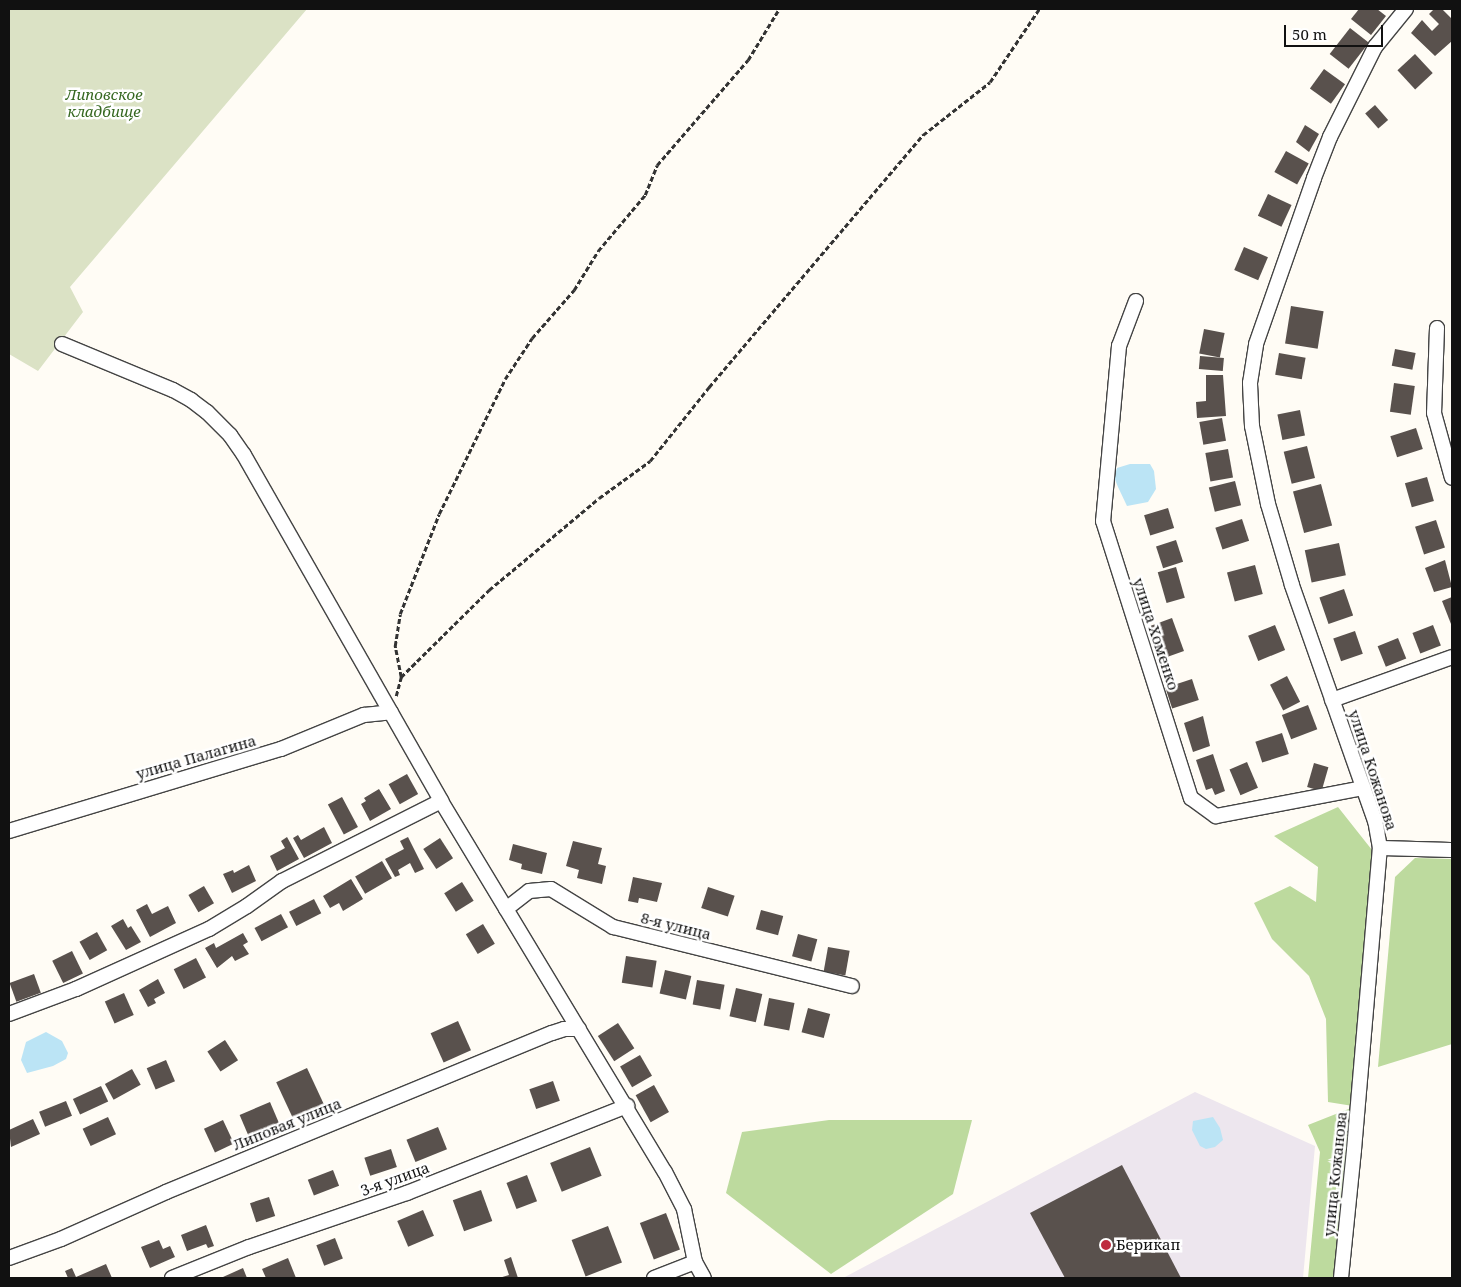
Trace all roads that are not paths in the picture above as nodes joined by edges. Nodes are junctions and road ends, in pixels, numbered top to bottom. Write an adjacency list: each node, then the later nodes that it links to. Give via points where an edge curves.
1 (1406, 9): 7 (street, улица Кожанова, via 1375,47 1330,137 1256,344 1250,383 1252,426 1268,504)
2 (1136, 301): 9 (street, улица Хоменко, via 1119,346 1103,521 1191,798 1216,816)
3 (1436, 328): 5 (street, via 1434,414)
4 (62, 344): 8 (street, via 173,390 207,412 230,435 257,476)
5 (1452, 478)
6 (1452, 657): 7 (street)
7 (1332, 700): 9 (street, улица Кожанова)
8 (392, 712): 10 (street); 11 (street, улица Палагина, via 364,715 282,749)
9 (1363, 788): 12 (street, улица Кожанова, via 1375,821)
10 (441, 801): 14 (street); 16 (street, via 282,881 209,930 76,989)
11 (9, 830)
12 (1380, 848): 13 (street); 24 (street, улица Кожанова)
13 (1452, 850)
14 (506, 909): 15 (street, 8-я улица, via 529,891 552,889 613,927); 17 (street)
15 (852, 986)
16 (9, 1014)
17 (580, 1029): 18 (street); 19 (street, Липовая улица, via 552,1033 166,1192 62,1239)
18 (628, 1106): 20 (street, via 684,1210); 21 (street, 3-я улица, via 406,1193 250,1247)
19 (9, 1258)
20 (695, 1262): 22 (street); 23 (street)
21 (172, 1278)
22 (654, 1278)
23 (704, 1278)
24 (1341, 1278)

